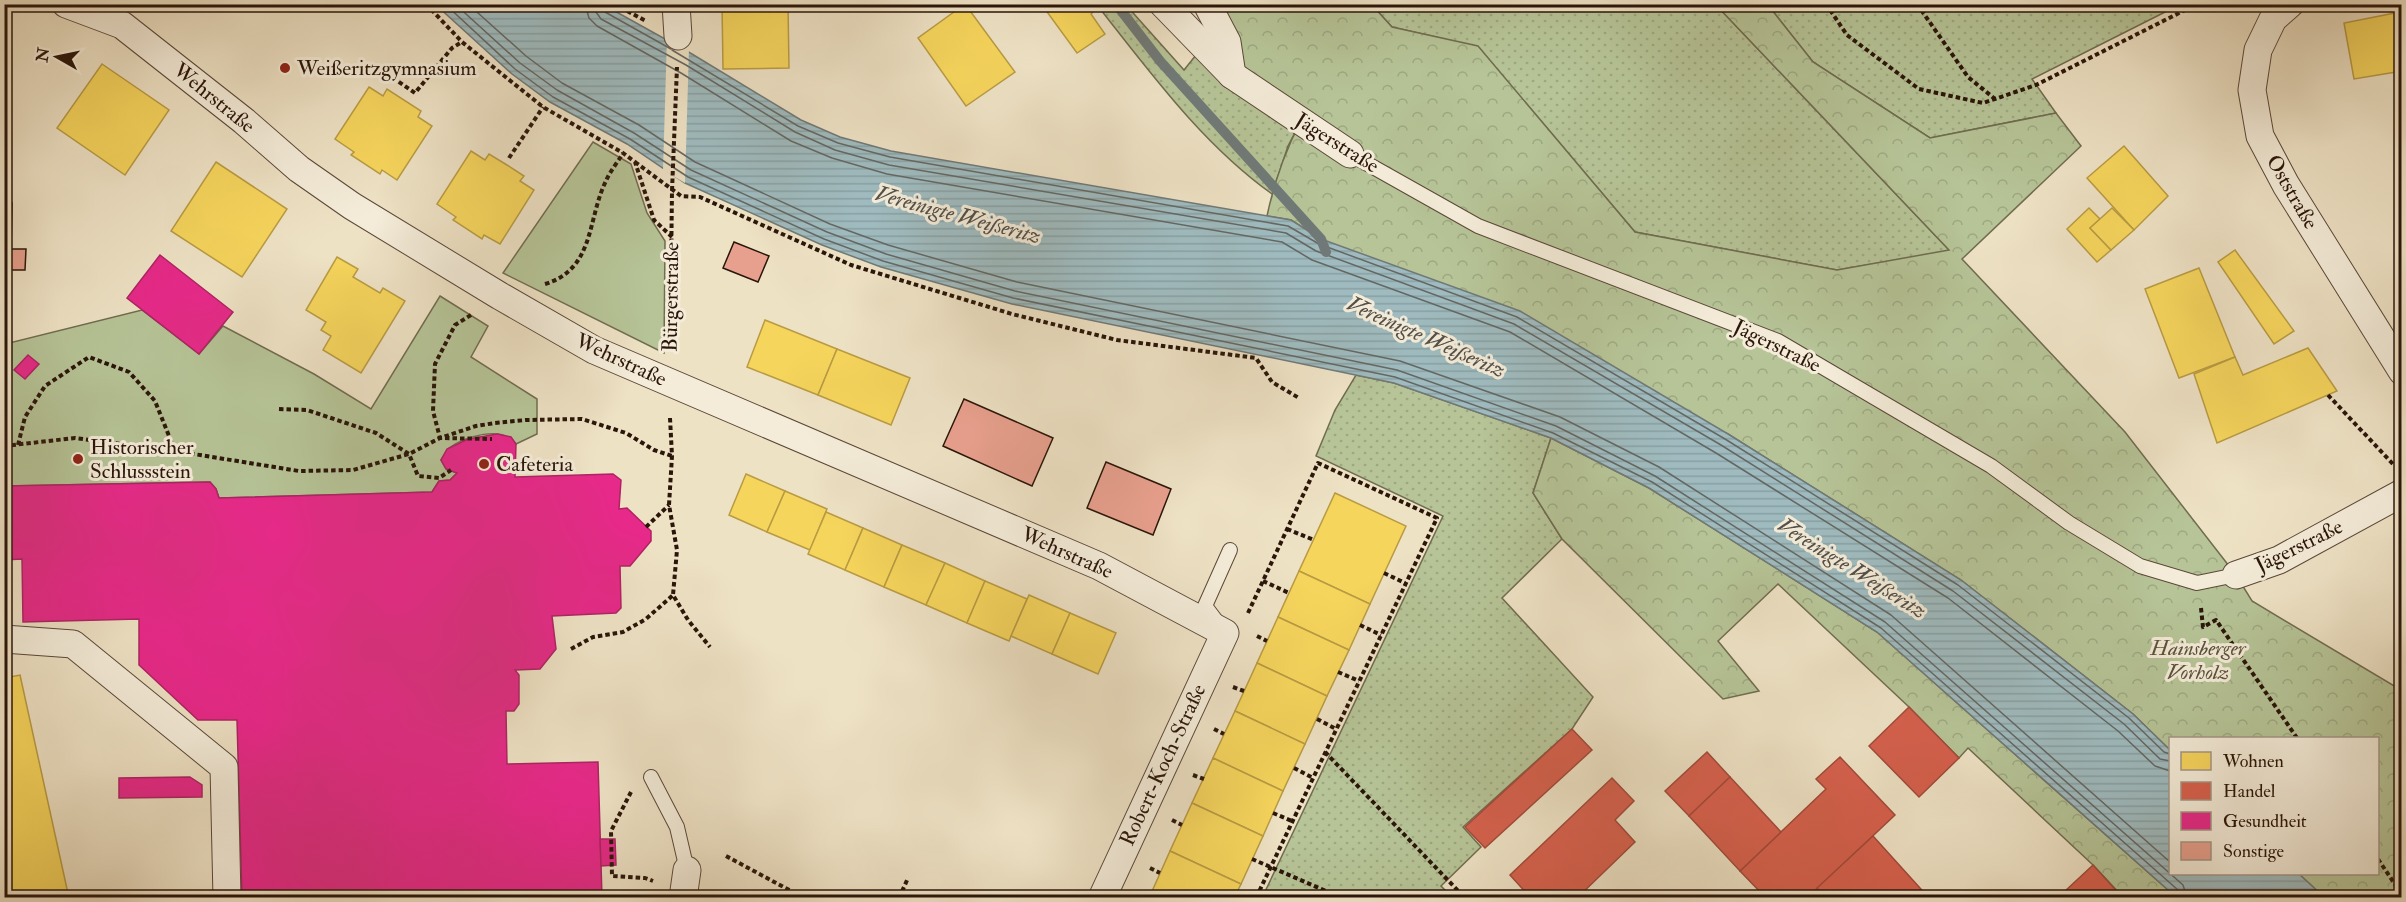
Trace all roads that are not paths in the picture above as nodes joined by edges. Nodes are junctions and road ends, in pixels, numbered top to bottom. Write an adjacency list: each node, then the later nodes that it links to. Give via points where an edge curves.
1 (66, 4): 13 (street, Wehrstraße, via 122,25 299,169 352,206 594,350)
2 (676, 4): 6 (street)
3 (1162, 4): 7 (street, Jägerstraße)
4 (1208, 4): 7 (street, via 1227,42)
5 (2290, 4): 9 (street, Oststraße, via 2273,19 2258,50 2252,90 2260,136 2286,185)
6 (678, 36)
7 (1232, 75): 8 (street, Jägerstraße)
8 (1350, 154): 12 (lane, Jägerstraße, via 1478,226 1778,341 1991,466 2069,523 2140,566 2197,583)
9 (2402, 370)
10 (2399, 481): 12 (street, Jägerstraße, via 2279,560)
11 (1230, 550): 13 (lane, via 1205,606)
12 (2236, 574)
13 (1235, 626): 19 (street, Robert-Koch-Straße)
14 (4, 639): 17 (street, via 73,644 224,767)
15 (651, 777): 16 (lane, via 677,827)
16 (687, 870): 18 (street)
17 (227, 897)
18 (683, 897)
19 (1102, 897)

